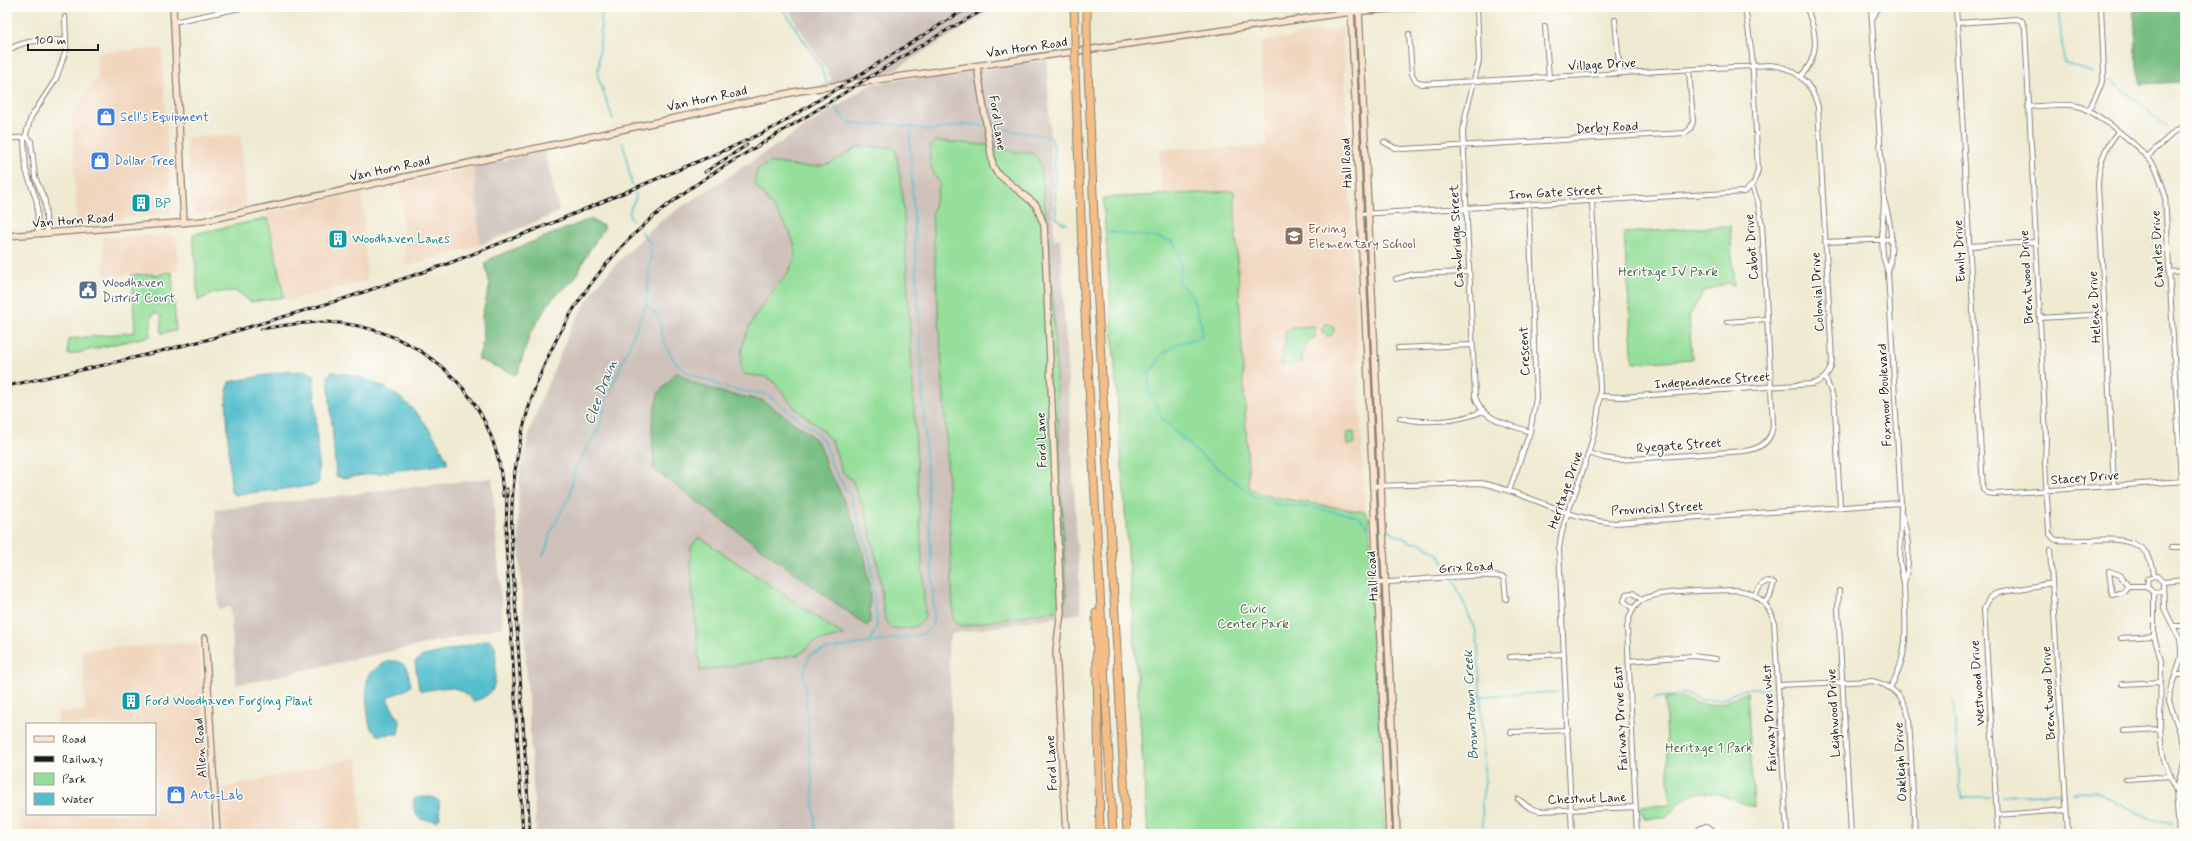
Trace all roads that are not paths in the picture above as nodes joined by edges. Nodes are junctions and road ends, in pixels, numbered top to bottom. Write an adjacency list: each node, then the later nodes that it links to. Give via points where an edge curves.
1 (173, 7): 18 (street)
2 (245, 7): 18 (street)
3 (1074, 7): 106 (highway, bridge, via 1084,294)
4 (1087, 7): 141 (highway, bridge, via 1095,259)
5 (1416, 7): 12 (street, Van Horn Road)
6 (1477, 7): 30 (street, Cambridge Street, via 1479,56)
7 (1745, 7): 25 (street)
8 (1871, 7): 16 (street, Foxmoor Boulevard)
9 (1878, 7): 16 (street, Foxmoor Boulevard)
10 (1956, 7): 19 (street, Emily Drive)
11 (2101, 7): 32 (street, via 2104,72)
12 (1359, 9): 13 (street, Van Horn Road); 41 (street, Hall Road)
13 (1351, 10): 24 (street, Van Horn Road); 40 (street, Hall Road)
14 (1808, 11): 28 (street, via 1814,28 1815,50 1812,62)
15 (65, 17): 22 (street)
16 (1873, 18): 43 (street, Foxmoor Boulevard)
17 (1615, 20): 27 (street)
18 (173, 22): 49 (street)
19 (1957, 23): 31 (street, Brentwood Drive, via 2016,19 2023,22); 57 (street, Emily Drive)
20 (1545, 26): 29 (street)
21 (1409, 34): 30 (street, Village Drive, via 1415,80 1422,84)
22 (66, 40): 23 (street, via 28,42); 35 (street, via 66,50 56,79 31,117)
23 (7, 52)
24 (977, 66): 49 (street, Van Horn Road, via 774,96 290,204); 148 (street, Ford Lane, via 993,166 997,173 1036,205 1044,225 1061,612 1056,650)
25 (1752, 66): 26 (street, Village Drive); 28 (street, Village Drive, via 1780,67); 42 (street, via 1758,170)
26 (1690, 70): 27 (street, Village Drive); 38 (street, Derby Road, via 1693,122 1685,133)
27 (1620, 74): 29 (street, Village Drive)
28 (1800, 76): 55 (street, Colonial Drive, via 1812,90 1818,107)
29 (1548, 78): 30 (street, Village Drive)
30 (1474, 82): 38 (street, Cambridge Street, via 1464,121)
31 (2028, 107): 32 (street, Charles Drive, via 2067,105); 56 (street, Brentwood Drive)
32 (2089, 110): 34 (street, Charles Drive)
33 (2185, 125): 39 (street, via 2173,132)
34 (2118, 132): 39 (street, Charles Drive); 63 (street, Helene Drive, via 2103,154 2098,181)
35 (27, 137): 36 (street); 50 (street, via 24,142 26,170 37,202); 51 (street, via 31,141 35,177 44,201)
36 (7, 139)
37 (1384, 142): 38 (street, via 1403,149)
38 (1463, 146): 46 (street, Cambridge Street)
39 (2147, 157): 59 (street, Charles Drive, via 2157,171 2165,195)
40 (1359, 175): 41 (street); 47 (street, Hall Road)
41 (1366, 175): 48 (street, Hall Road)
42 (1752, 186): 44 (street, Iron Gate Street, via 1738,193); 67 (street, Cabot Drive, via 1761,218)
43 (1884, 200): 53 (street, Foxmoor Boulevard); 54 (street, Foxmoor Boulevard)
44 (1592, 201): 45 (street, Iron Gate Street); 73 (street, Heritage Drive)
45 (1529, 205): 46 (street, Iron Gate Street); 76 (street, Crescent, via 1537,386)
46 (1466, 209): 48 (street, Iron Gate Street); 58 (street, Cambridge Street)
47 (1360, 214): 48 (street, Iron Gate Street); 64 (street, Hall Road)
48 (1368, 214): 65 (street, Hall Road)
49 (184, 223): 51 (street, Van Horn Road)
50 (38, 234): 51 (street, Van Horn Road); 52 (street, Van Horn Road)
51 (47, 234)
52 (7, 236)
53 (1882, 239): 54 (street); 55 (street); 61 (street, Foxmoor Boulevard)
54 (1892, 239): 61 (street, Foxmoor Boulevard)
55 (1826, 242): 71 (street, Colonial Drive, via 1832,360)
56 (2036, 242): 57 (street); 66 (street, Brentwood Drive)
57 (1970, 246): 85 (street, Emily Drive, via 1983,489)
58 (1469, 272): 62 (street, via 1414,274); 69 (street, Cambridge Street)
59 (2169, 272): 60 (street); 79 (street, Charles Drive)
60 (2185, 272)
61 (1888, 273): 86 (street, Foxmoor Boulevard)
62 (1396, 279)
63 (2106, 314): 66 (street); 82 (street, Helene Drive)
64 (1365, 318): 65 (street); 80 (street, Hall Road)
65 (1373, 318): 81 (street, Hall Road)
66 (2040, 318): 84 (street, Brentwood Drive)
67 (1767, 319): 68 (street); 72 (street, Cabot Drive)
68 (1727, 322)
69 (1472, 345): 70 (street); 74 (street, Cambridge Street, via 1475,396)
70 (1398, 348)
71 (1825, 377): 72 (street, Independence Street, via 1812,384); 87 (street, via 1835,409)
72 (1771, 387): 73 (street, Independence Street, via 1621,397); 77 (street, Cabot Drive, via 1772,429)
73 (1600, 396): 78 (street, Heritage Drive)
74 (1483, 411): 75 (street, via 1454,420); 76 (street, via 1493,418)
75 (1400, 418)
76 (1530, 432): 83 (street, Crescent)
77 (1767, 440): 78 (street, Ryegate Street, via 1757,449 1736,452 1619,460)
78 (1590, 453): 88 (street, Heritage Drive)
79 (2183, 481): 82 (street, Stacey Drive)
80 (1372, 486): 81 (street, Provincial Street); 97 (street, Hall Road)
81 (1380, 486): 83 (street, Provincial Street, via 1472,482); 95 (street, Hall Road)
82 (2114, 486): 84 (street, Stacey Drive)
83 (1509, 491): 88 (street, Provincial Street)
84 (2046, 491): 85 (street, Stacey Drive); 93 (street, Brentwood Drive, via 2049,532 2054,539 2106,539 2140,547 2151,558)
85 (1987, 493)
86 (1901, 503): 87 (street, Provincial Street); 89 (street, Foxmoor Boulevard)
87 (1840, 508): 88 (street, Provincial Street, via 1615,523 1592,520)
88 (1568, 512): 116 (street, Heritage Drive, via 1559,549)
89 (1902, 515): 99 (street, Foxmoor Boulevard, via 1899,550); 99 (street, Foxmoor Boulevard, via 1909,545)
90 (2172, 547): 91 (street)
91 (2185, 547)
92 (2050, 550): 98 (street, Brentwood Drive)
93 (2154, 576): 96 (street); 101 (street, via 2148,579)
94 (2185, 580): 96 (street)
95 (1385, 582): 97 (street); 107 (street, Grix Road, via 1476,575 1500,576 1504,578); 140 (street, Hall Road)
96 (2163, 582): 102 (street)
97 (1377, 583): 139 (street, Hall Road)
98 (2052, 583): 144 (street, Brentwood Drive); 146 (street, Westwood Drive, via 2001,591 1990,597 1984,609)
99 (1904, 584): 126 (street, Foxmoor Boulevard, via 1905,654)
100 (2128, 586): 100 (street, via 2120,575 2109,571 2112,595 2122,592); 101 (street)
101 (2147, 586): 104 (street)
102 (2163, 590): 104 (street); 111 (street, via 2164,608)
103 (1839, 591): 122 (street, Leighwood Drive)
104 (2154, 593): 113 (street)
105 (1755, 595): 108 (street, via 1732,590 1654,595); 109 (street, Fairway Drive West); 109 (street, via 1767,581 1774,583 1770,596)
106 (1099, 597): 149 (highway, via 1096,624); 150 (highway)
107 (1506, 599)
108 (1642, 600): 110 (street, Fairway Drive East); 110 (street, via 1633,593 1626,594 1624,601)
109 (1764, 603): 125 (street, Fairway Drive West, via 1771,612 1775,625)
110 (1633, 609): 119 (street, Fairway Drive East, via 1627,627)
111 (2173, 626): 112 (street); 120 (street, via 2182,649)
112 (2185, 626)
113 (2154, 636): 115 (street); 123 (street, via 2161,660)
114 (205, 638): 147 (street, Allen Road)
115 (2121, 638)
116 (1564, 654): 117 (street); 130 (street, Heritage Drive)
117 (1510, 657)
118 (1716, 660): 119 (street, via 1693,656)
119 (1628, 661): 143 (street, Fairway Drive East)
120 (2176, 675): 121 (street); 128 (street, via 2169,701)
121 (2185, 675)
122 (1842, 682): 125 (street, Oakleigh Drive); 126 (street, Oakleigh Drive, via 1872,681); 161 (street, Leighwood Drive)
123 (2162, 682): 124 (street); 129 (street)
124 (2122, 684)
125 (1778, 685): 160 (street, Fairway Drive West)
126 (1890, 688): 162 (street, Oakleigh Drive, via 1903,701 1909,718)
127 (2185, 727): 128 (street)
128 (2179, 728): 133 (street)
129 (2160, 729): 131 (street); 136 (street, via 2164,760)
130 (1568, 730): 132 (street); 145 (street, Heritage Drive)
131 (2123, 731)
132 (1511, 732)
133 (2185, 747)
134 (2185, 761): 135 (street)
135 (2184, 774): 138 (street)
136 (2171, 776): 137 (street); 138 (street)
137 (2126, 779)
138 (2176, 790): 165 (street)
139 (1387, 796): 140 (street); 153 (street, Hall Road)
140 (1395, 796): 154 (street, Hall Road)
141 (1125, 799): 151 (highway); 152 (highway, via 1130,813)
142 (1518, 799): 145 (street, Chestnut Lane, via 1530,808 1540,811)
143 (1636, 808): 145 (street, Chestnut Lane); 156 (street, Fairway Drive East)
144 (2066, 810): 146 (street); 164 (street, Brentwood Drive)
145 (1572, 811): 155 (street, Heritage Drive)
146 (1997, 815): 163 (street, Westwood Drive)
147 (217, 834)
148 (1066, 834)
149 (1100, 834)
150 (1113, 834)
151 (1127, 834)
152 (1132, 834)
153 (1389, 834)
154 (1397, 834)
155 (1572, 834)
156 (1637, 834)
157 (1699, 834): 158 (street, via 1699,829 1706,826)
158 (1715, 834): 159 (street)
159 (1721, 834)
160 (1787, 834)
161 (1851, 834)
162 (1915, 834)
163 (1998, 834)
164 (2068, 834)
165 (2179, 834)

